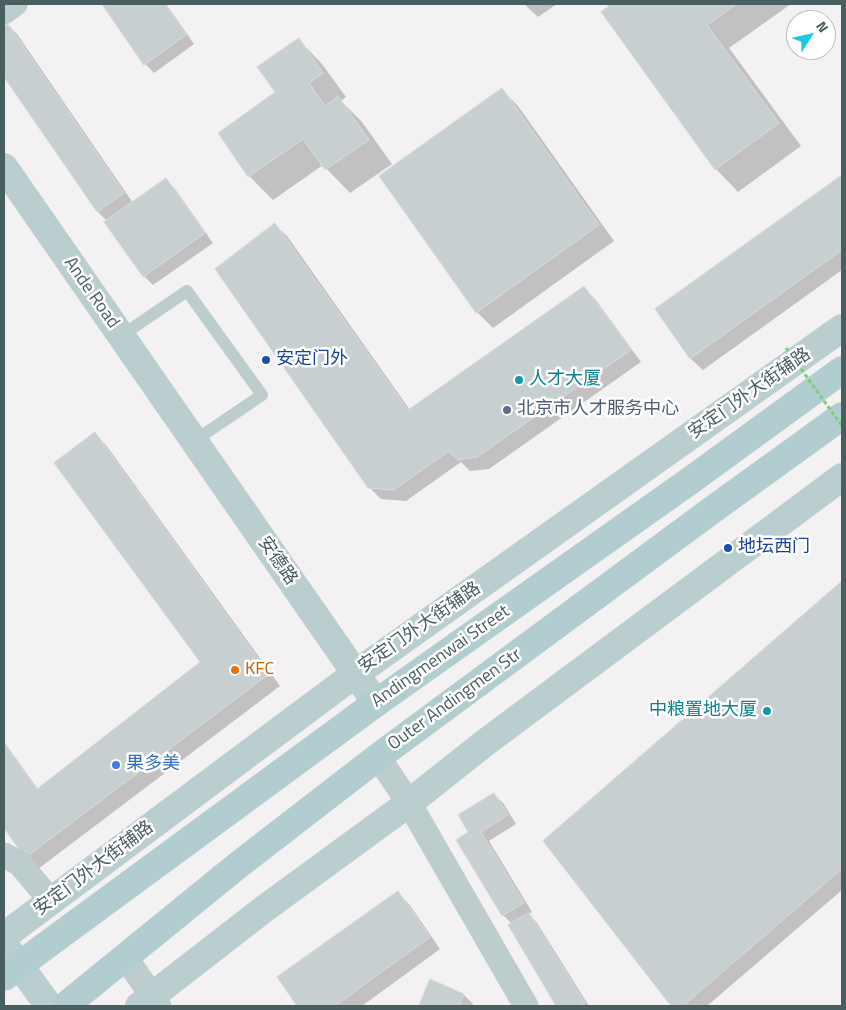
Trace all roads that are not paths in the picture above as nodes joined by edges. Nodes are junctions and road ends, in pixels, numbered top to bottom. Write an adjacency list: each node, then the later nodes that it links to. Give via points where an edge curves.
1 (15, 4): 2 (street)
2 (4, 12)
3 (4, 167): 5 (street, Ande Road)
4 (842, 328): 10 (street, 安定门外大街辅路)
5 (121, 336): 8 (street, Ande Road); 8 (lane, via 187,291 262,395)
6 (842, 370): 11 (main road, Andingmenwai Street)
7 (842, 416): 12 (main road, Outer Andingmen Str)
8 (194, 441): 10 (street, 安德路)
9 (842, 477): 13 (street)
10 (355, 674): 11 (street, 安德路); 15 (street, 安定门外大街辅路)
11 (376, 703): 19 (main road, Andingmenwai Street, bridge)
12 (378, 757): 13 (street); 18 (main road, Outer Andingmen Str, via 237,866)
13 (409, 803): 21 (street, via 264,909); 23 (street)
14 (4, 855): 15 (street, via 20,864)
15 (51, 901): 16 (street, 安定门外大街辅路)
16 (14, 929)
17 (4, 944): 22 (street)
18 (126, 958): 20 (main road, Outer Andingmen Str); 21 (street)
19 (4, 977)
20 (72, 1001)
21 (150, 1003)
22 (49, 1006)
23 (526, 1006)

